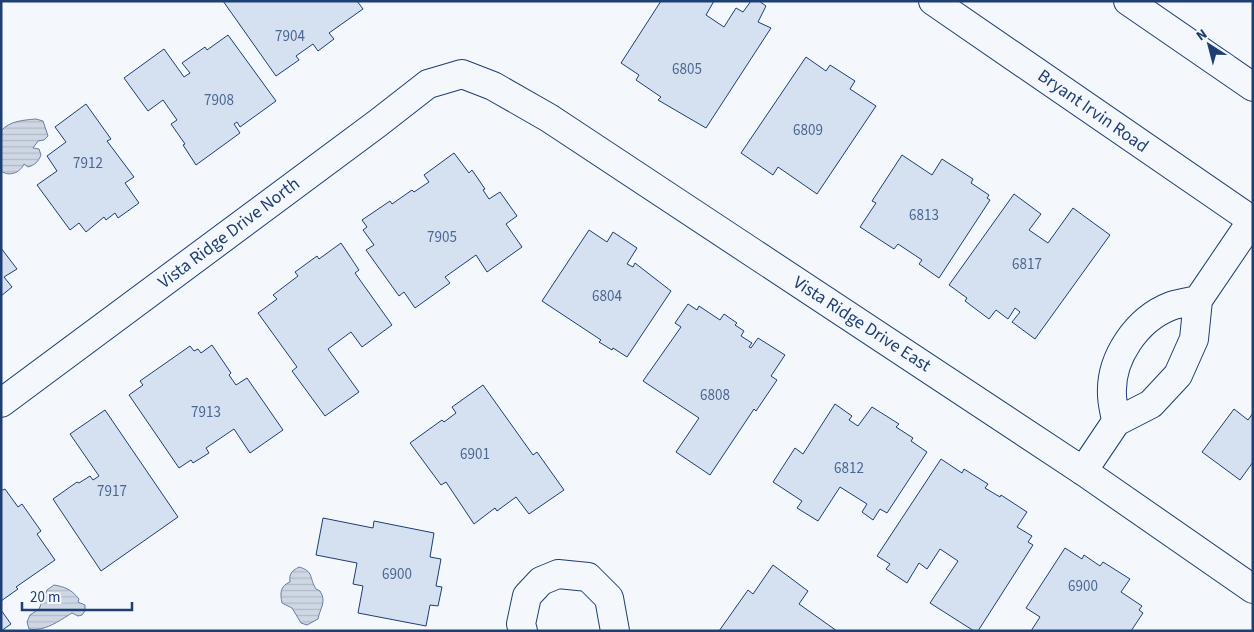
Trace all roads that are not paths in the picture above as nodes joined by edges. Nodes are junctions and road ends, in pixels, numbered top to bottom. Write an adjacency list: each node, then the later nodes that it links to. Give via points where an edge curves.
1 (933, 1): 5 (street, Bryant Irvin Road)
2 (1128, 1): 4 (street)
3 (462, 74): 7 (street, Vista Ridge Drive North, via 428,84); 9 (street, Vista Ridge Drive East, via 493,86 549,118)
4 (1253, 87)
5 (1252, 220): 6 (street)
6 (1198, 300): 8 (street, via 1194,339 1178,375 1151,404); 8 (street, via 1171,307 1147,321 1128,342 1116,367 1112,394)
7 (1, 403)
8 (1116, 422): 9 (street)
9 (1082, 471): 10 (street, Vista Ridge Drive East)
10 (1253, 589)
11 (523, 631): 12 (street, via 521,624 527,596 541,581 558,574 588,577 609,598)
12 (614, 631)

